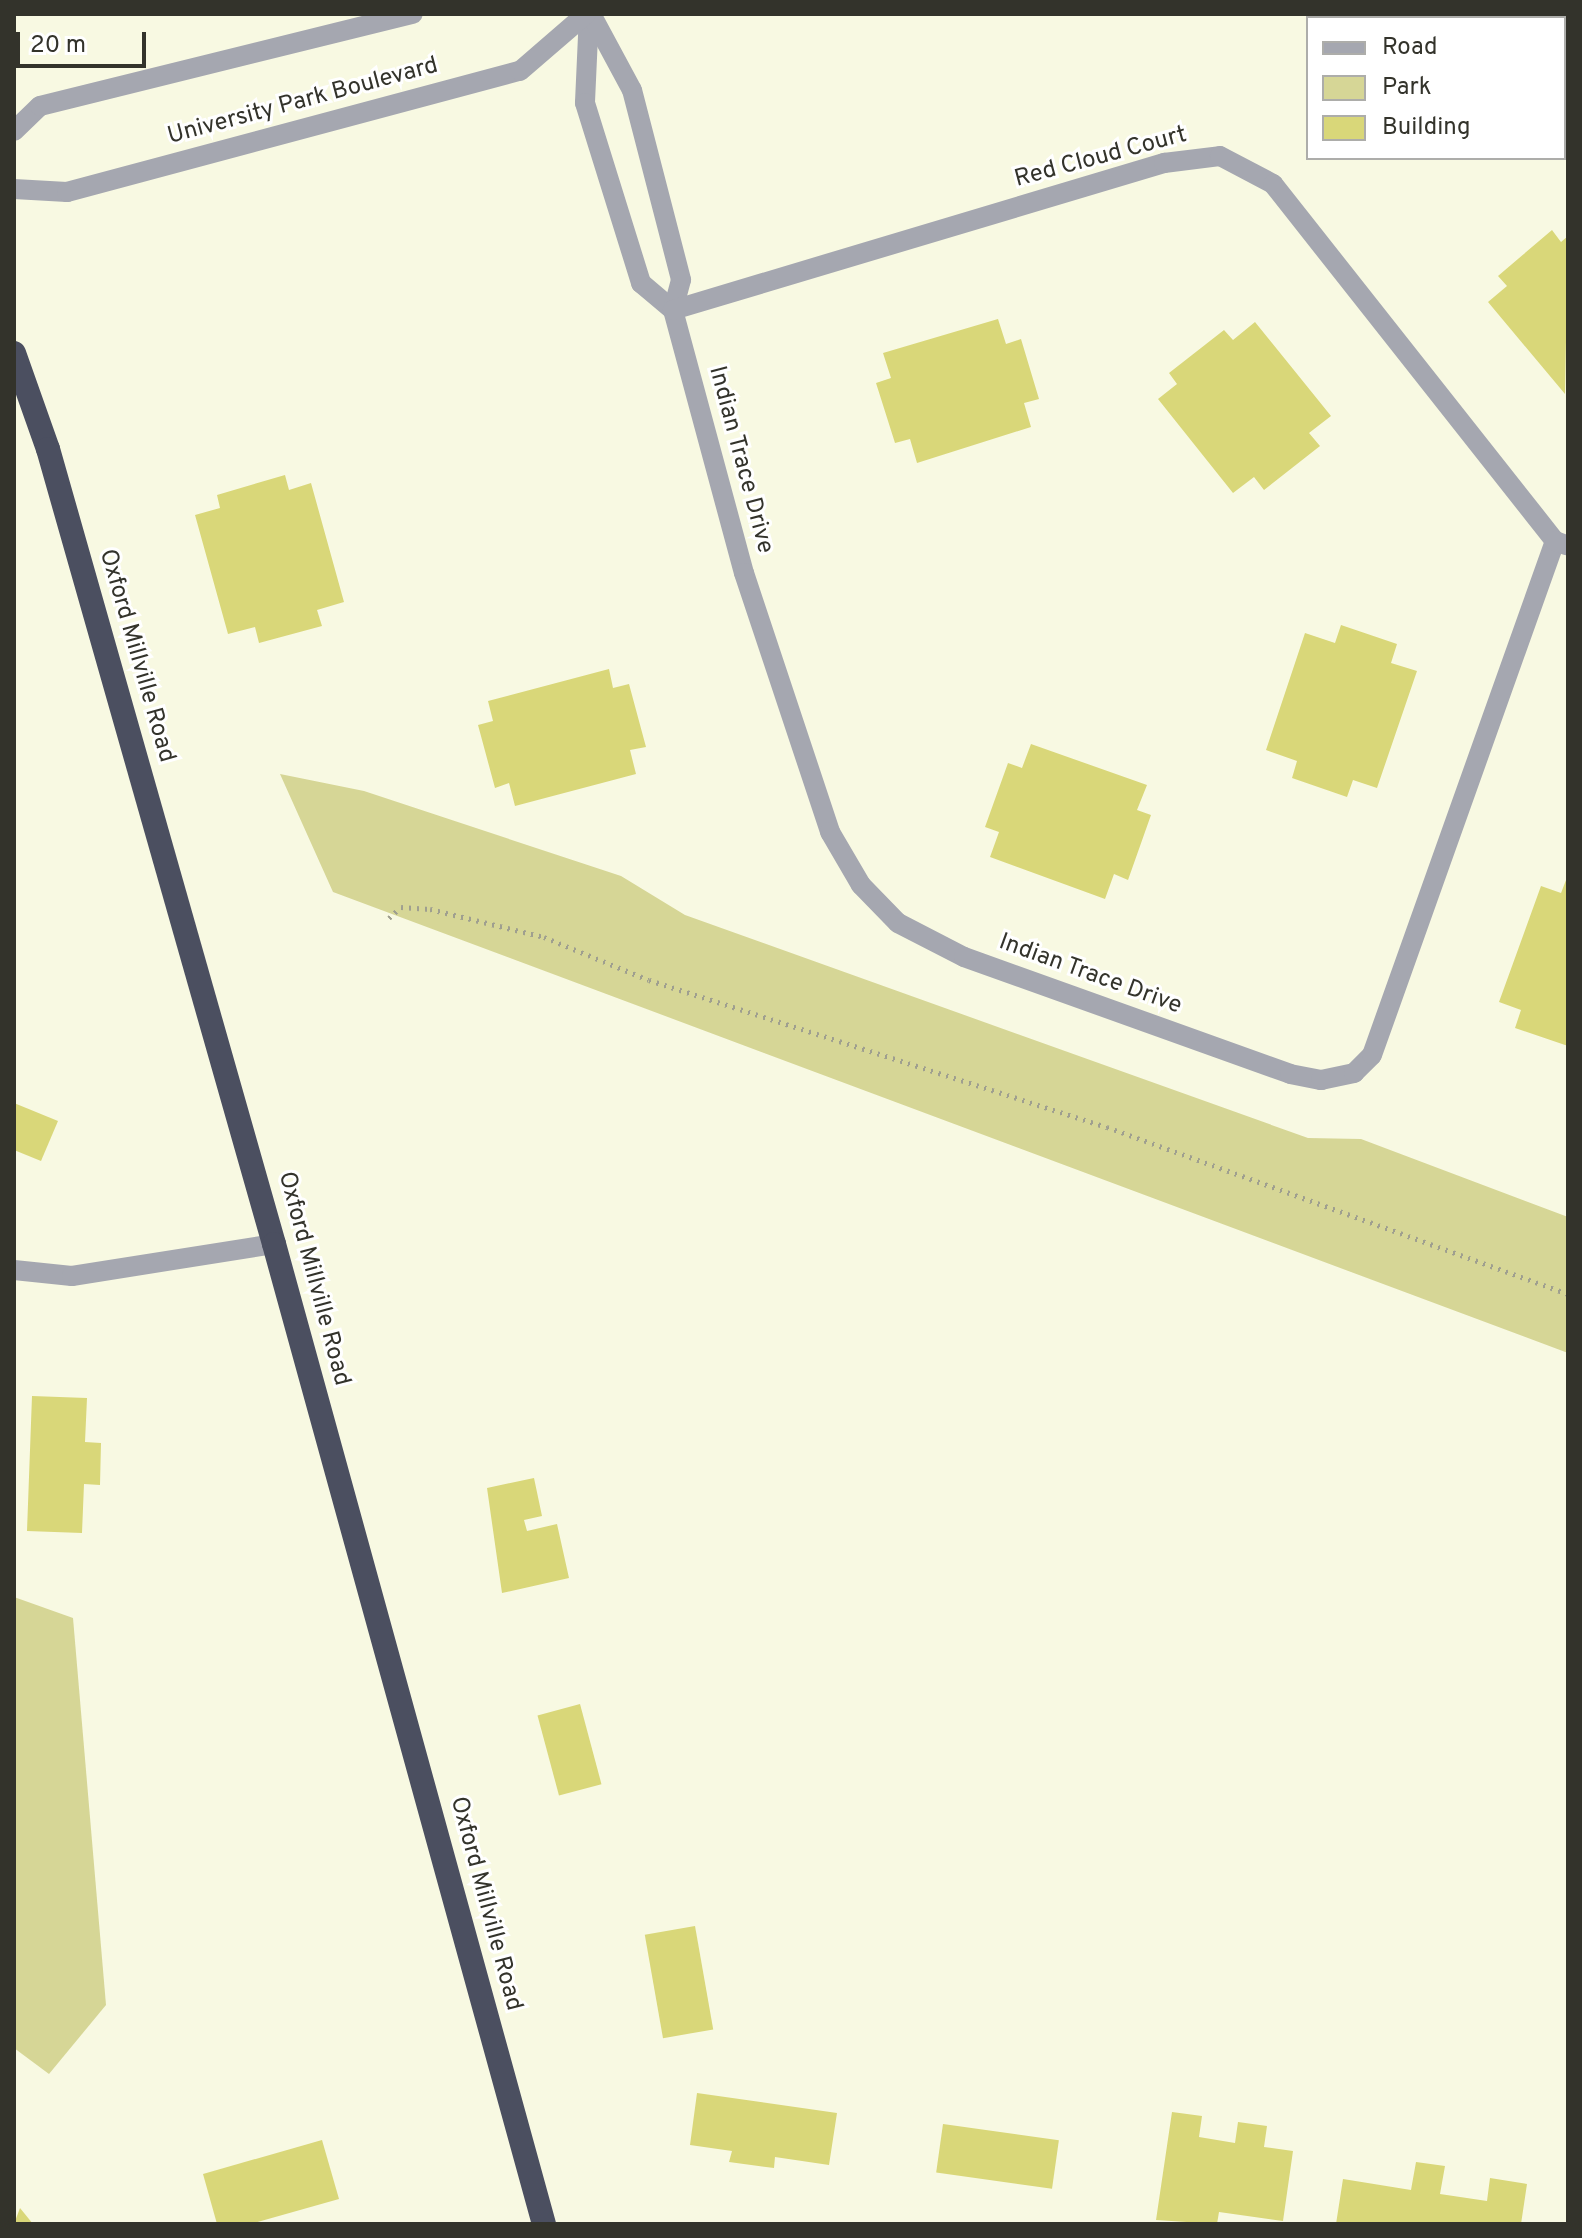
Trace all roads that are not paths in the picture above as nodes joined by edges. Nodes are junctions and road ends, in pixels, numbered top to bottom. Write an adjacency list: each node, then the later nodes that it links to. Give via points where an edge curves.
1 (413, 14): 3 (street, via 40,106)
2 (588, 14): 4 (street, University Park Boulevard, via 520,71 67,192); 5 (street, Indian Trace Drive, via 632,90 681,280); 5 (street, via 585,103 641,283)
3 (14, 131)
4 (14, 189)
5 (673, 310): 7 (street, Red Cloud Court, via 1164,163 1220,156 1273,184); 7 (street, Indian Trace Drive, via 744,573 830,832 861,885 898,923 964,957 1290,1074 1321,1080 1354,1073 1372,1055)
6 (14, 353): 8 (highway, Oxford Millville Road, via 48,449)
7 (1562, 543)
8 (274, 1244): 9 (street, via 72,1276); 10 (highway, Oxford Millville Road)
9 (14, 1270)
10 (544, 2224)

